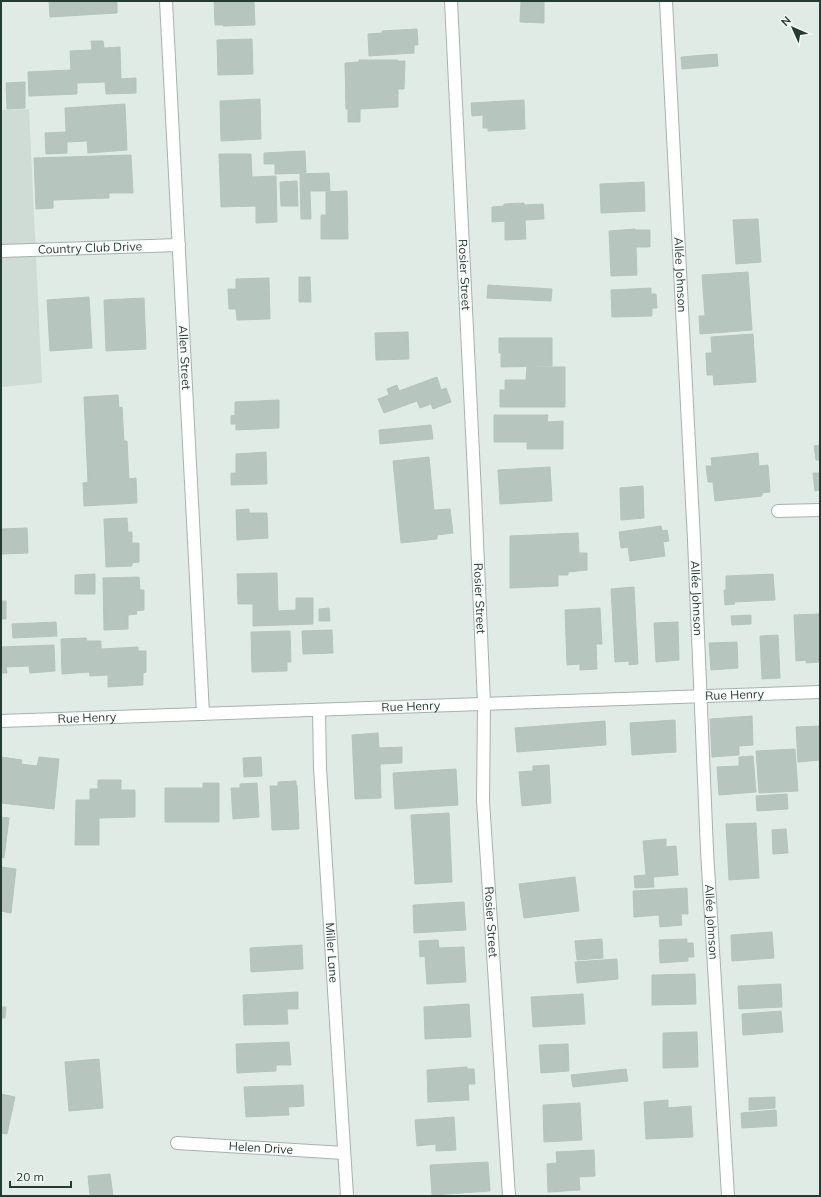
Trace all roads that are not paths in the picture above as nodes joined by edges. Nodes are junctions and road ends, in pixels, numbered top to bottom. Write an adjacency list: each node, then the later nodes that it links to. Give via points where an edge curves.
1 (166, 1): 4 (street, Allen Street)
2 (451, 1): 10 (street, Rosier Street)
3 (666, 1): 9 (street, Allée Johnson)
4 (179, 246): 5 (street, Country Club Drive); 12 (street, Allen Street)
5 (1, 251)
6 (820, 510): 7 (street)
7 (778, 511)
8 (820, 692): 9 (street, Rue Henry)
9 (700, 696): 10 (street, Rue Henry); 18 (street, Allée Johnson)
10 (484, 704): 11 (street, Rue Henry); 17 (street, Rosier Street, via 483,801)
11 (319, 710): 12 (street, Rue Henry); 15 (street, Miller Lane, via 320,768)
12 (203, 714): 13 (street, Rue Henry)
13 (1, 721)
14 (177, 1143): 15 (street, Helen Drive)
15 (344, 1153): 16 (street, Miller Lane)
16 (347, 1196)
17 (509, 1196)
18 (728, 1196)

